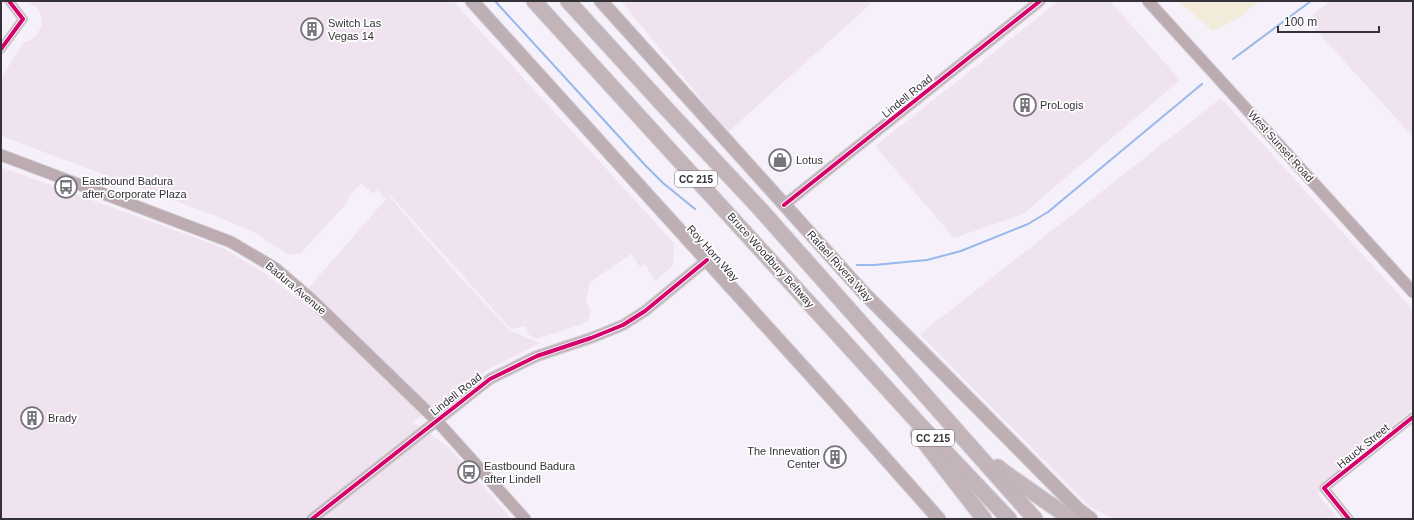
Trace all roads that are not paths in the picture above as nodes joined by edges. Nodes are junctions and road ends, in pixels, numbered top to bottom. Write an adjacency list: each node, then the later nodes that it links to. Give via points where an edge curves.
1 (9, 1): 9 (street, via 23,19)
2 (472, 1): 13 (main road, Roy Horn Way)
3 (534, 1): 15 (highway, Bruce Woodbury Beltway / CC 215)
4 (568, 1): 10 (highway, CC 215)
5 (580, 1): 10 (highway, via 648,80)
6 (601, 1): 12 (main road, Rafael Rivera Way)
7 (1040, 1): 12 (street, Lindell Road)
8 (1148, 1): 14 (main road, West Sunset Road)
9 (1, 49)
10 (663, 105): 18 (highway, CC 215, via 761,210)
11 (1, 155): 17 (main road, Badura Avenue, via 231,242 275,268 308,296)
12 (784, 205): 26 (main road, Rafael Rivera Way, via 894,324)
13 (707, 260): 17 (street, Lindell Road, via 645,311 623,325 537,356 490,379); 21 (main road, Roy Horn Way)
14 (1413, 292)
15 (858, 355): 22 (highway); 23 (highway, Bruce Woodbury Beltway / CC 215)
16 (1413, 417): 27 (street, Hauck Street, via 1324,488)
17 (437, 421): 19 (street, Lindell Road); 20 (main road, Badura Avenue)
18 (951, 425): 24 (highway, CC 215); 25 (highway, via 1004,472)
19 (312, 519)
20 (525, 519)
21 (939, 519)
22 (984, 519)
23 (1009, 519)
24 (1035, 519)
25 (1071, 519)
26 (1090, 519)
27 (1349, 519)

